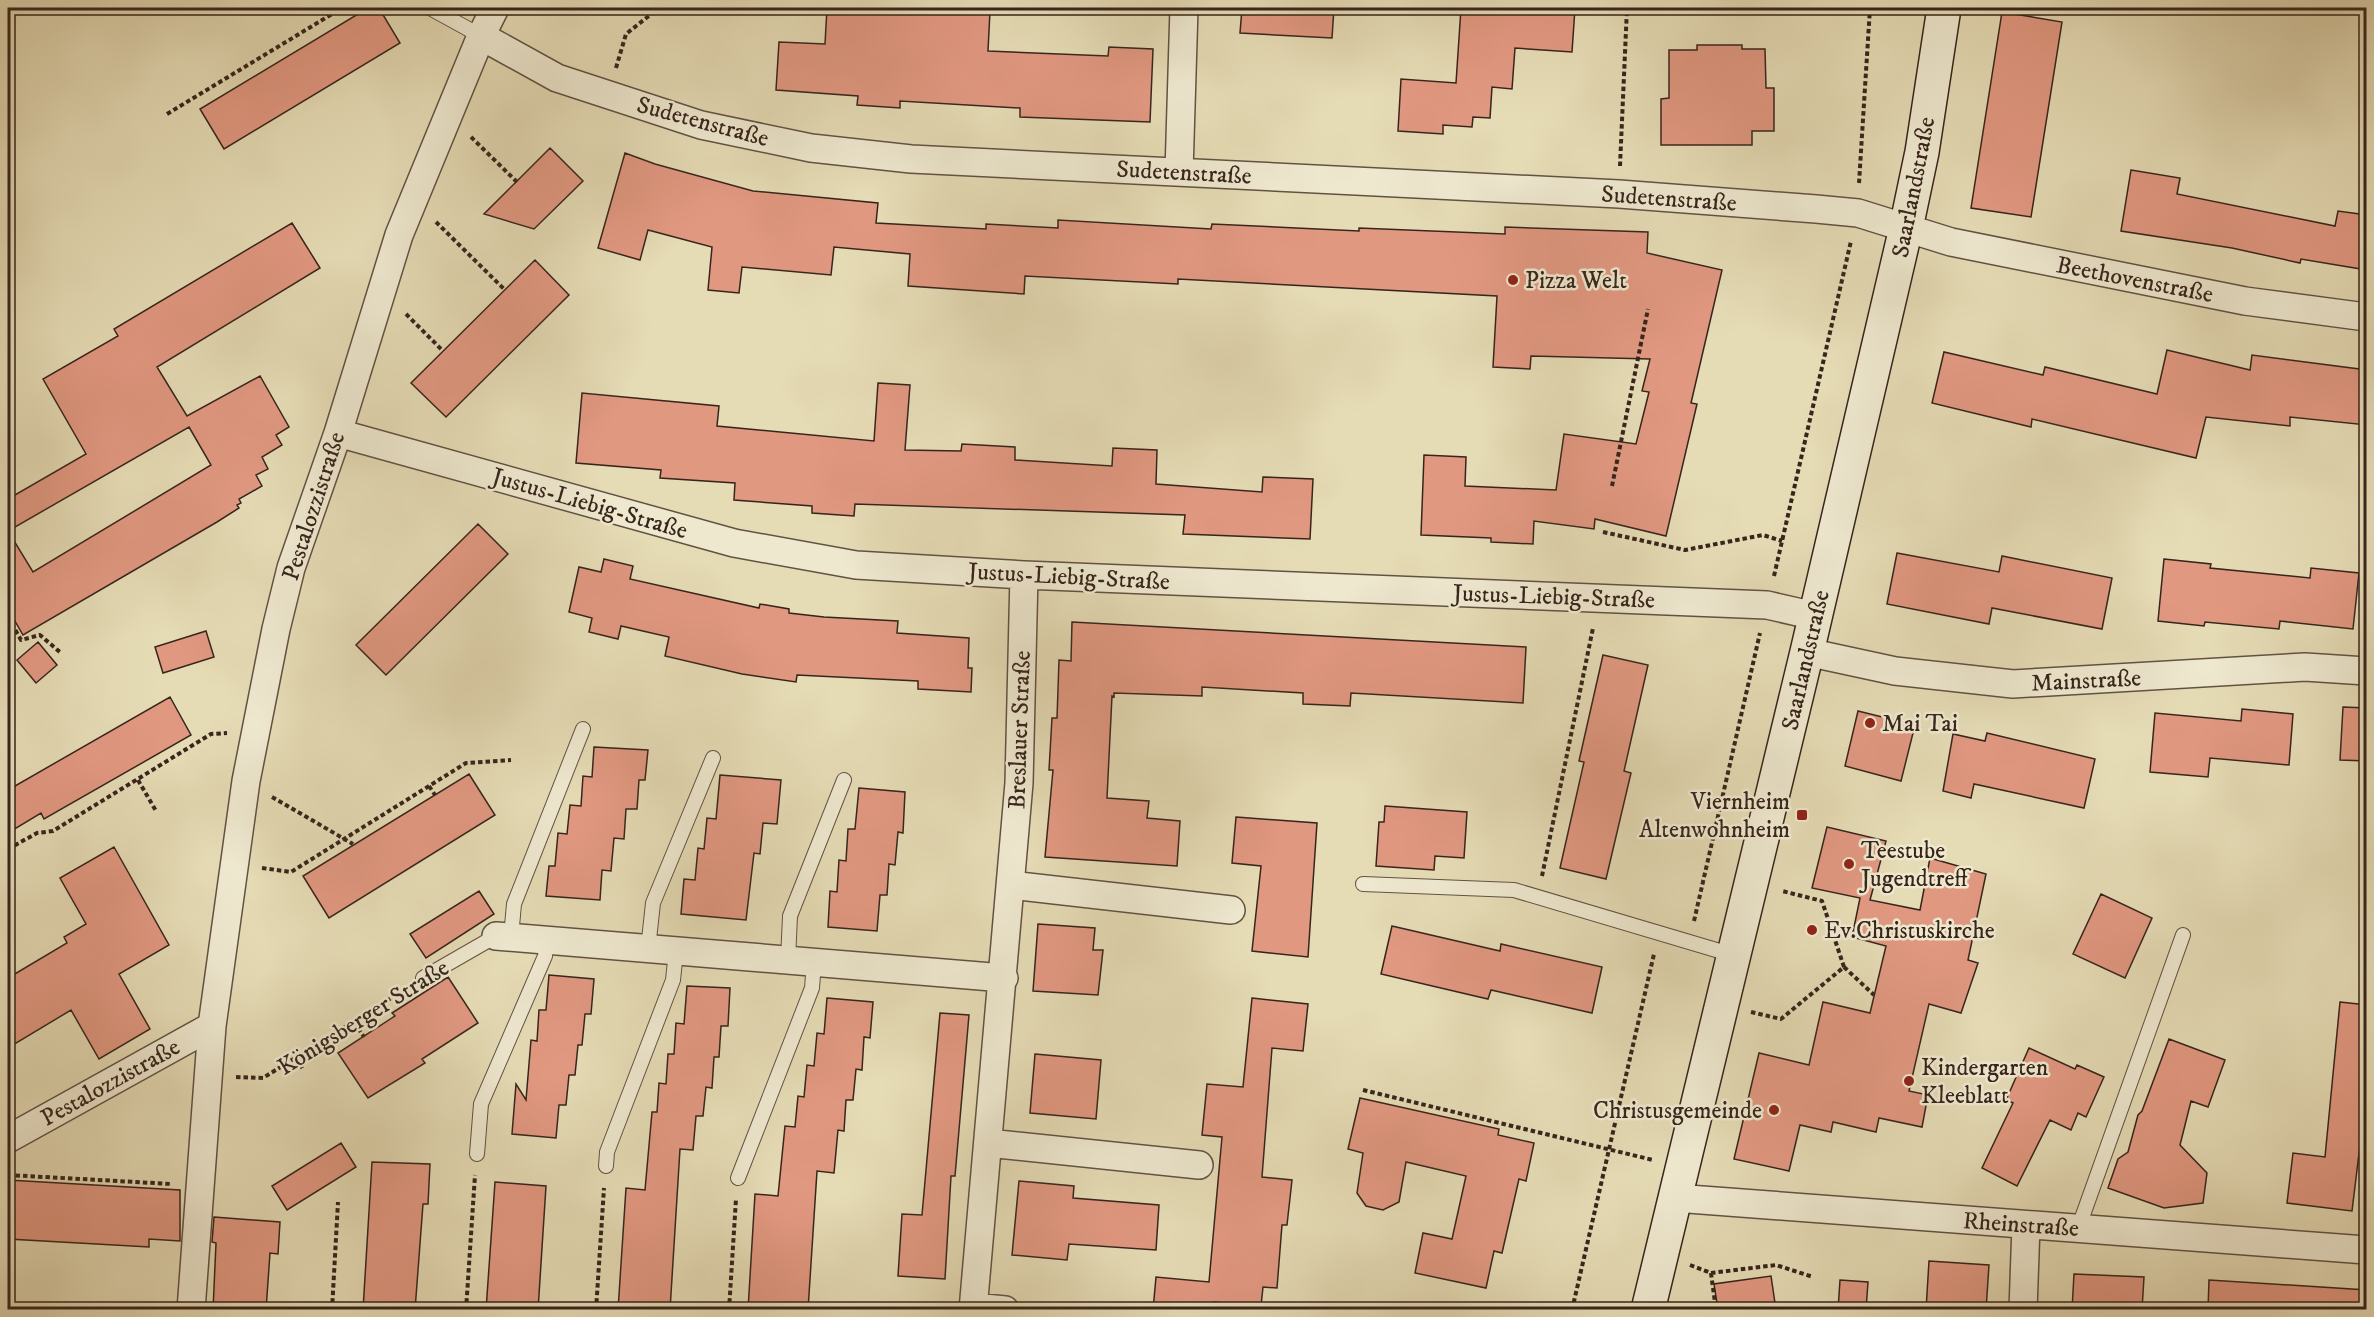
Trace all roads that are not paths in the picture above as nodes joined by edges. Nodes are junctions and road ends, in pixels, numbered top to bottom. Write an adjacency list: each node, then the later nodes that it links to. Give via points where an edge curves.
1 (430, 8): 5 (lane)
2 (495, 8): 5 (street, Pestalozzistraße)
3 (1184, 8): 6 (street)
4 (1944, 8): 7 (street, Saarlandstraße)
5 (481, 36): 6 (street, Sudetenstraße, via 557,78 701,125 811,148 911,159); 9 (street, Pestalozzistraße, via 410,207)
6 (1179, 172): 7 (street, Sudetenstraße, via 1619,194 1858,213)
7 (1906, 228): 8 (street, Beethovenstraße, via 1951,242 2245,301); 11 (street, Saarlandstraße)
8 (2367, 317)
9 (338, 433): 10 (street, Justus-Liebig-Straße, via 734,543 856,565); 30 (street, Pestalozzistraße, via 291,568 255,730)
10 (1024, 575): 11 (street, Justus-Liebig-Straße, via 1767,605); 18 (street, Breslauer Straße, via 1019,783)
11 (1815, 616): 12 (street, Saarlandstraße)
12 (1807, 652): 13 (street, Mainstraße, via 1895,671 2013,684 2305,667); 25 (street, Saarlandstraße)
13 (2367, 670)
14 (583, 729): 21 (lane)
15 (713, 758): 23 (lane, via 653,903)
16 (844, 780): 26 (lane, via 790,916)
17 (1363, 884): 25 (lane, via 1514,890)
18 (1011, 885): 19 (street); 29 (street, Breslauer Straße)
19 (1231, 910)
20 (2183, 935): 39 (lane)
21 (504, 936): 22 (street); 28 (lane, Königsberger Straße)
22 (547, 940): 23 (street); 33 (lane, via 545,956 481,1104)
23 (648, 949): 24 (street)
24 (676, 951): 26 (street); 35 (lane, via 673,980 607,1152)
25 (1733, 955): 37 (street, Saarlandstraße)
26 (788, 960): 27 (street)
27 (814, 962): 29 (street); 36 (lane, via 812,988)
28 (423, 978)
29 (1004, 978): 32 (street, Breslauer Straße)
30 (212, 1026): 31 (street, Pestalozzistraße); 42 (street, Pestalozzistraße)
31 (8, 1139)
32 (988, 1143): 34 (street); 41 (street, Breslauer Straße)
33 (477, 1154)
34 (1199, 1165)
35 (606, 1166)
36 (738, 1178)
37 (1679, 1183): 38 (street, Rheinstraße); 44 (street, Saarlandstraße)
38 (2026, 1225): 39 (street, Rheinstraße); 45 (street)
39 (2078, 1228): 40 (street, Rheinstraße)
40 (2367, 1250)
41 (974, 1308): 43 (street, Breslauer Straße)
42 (191, 1310)
43 (1005, 1310)
44 (1648, 1310)
45 (2023, 1310)

